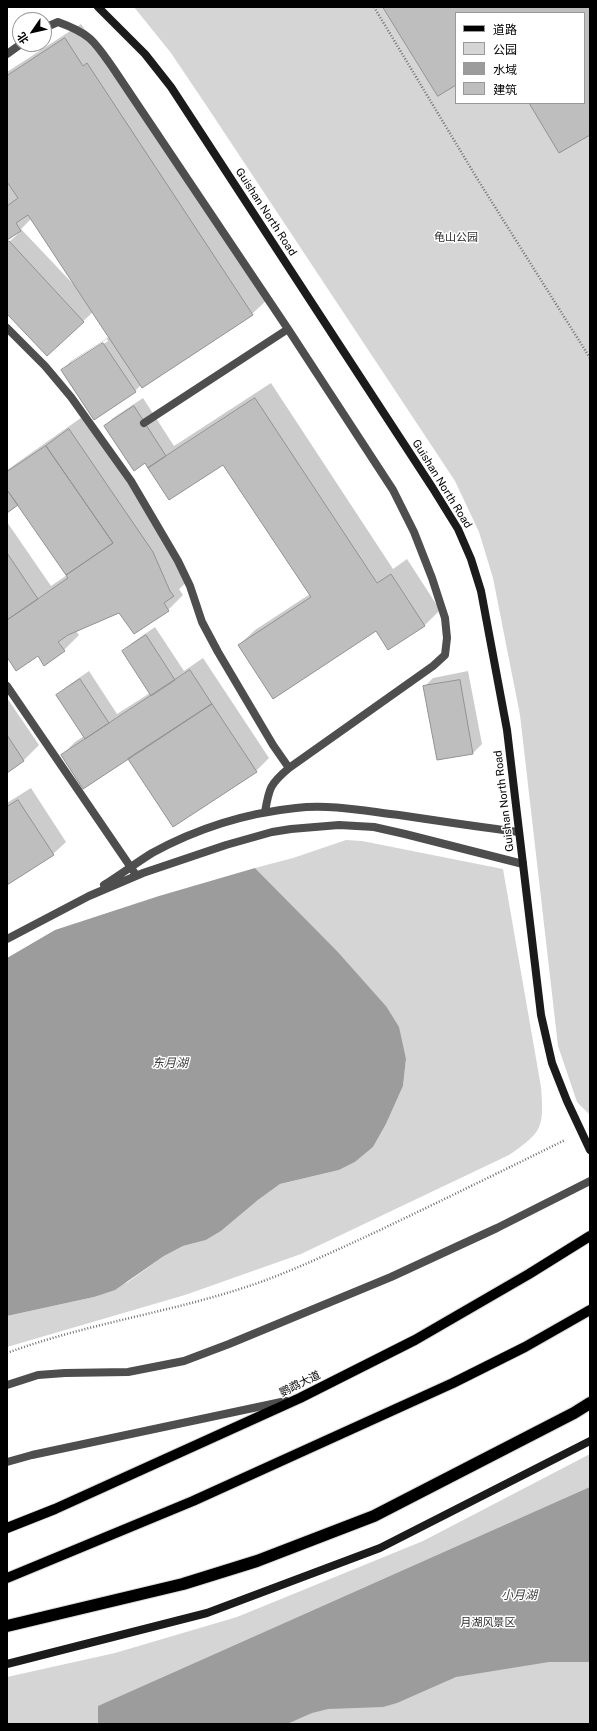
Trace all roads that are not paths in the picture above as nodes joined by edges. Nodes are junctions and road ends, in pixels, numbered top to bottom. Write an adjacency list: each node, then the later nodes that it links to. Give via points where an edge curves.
1 (98, 7): 11 (street, Guishan North Road, via 145,54 171,87 458,529 471,558 481,591 507,730)
2 (52, 25): 4 (lane, via 58,22 78,29 94,41)
3 (7, 328): 7 (lane, via 45,366)
4 (288, 329): 5 (lane); 9 (lane, via 393,490 414,532 432,578 445,618 447,638 445,655 433,666)
5 (144, 423)
6 (114, 442): 7 (lane)
7 (107, 447): 9 (lane, via 131,481 178,561 190,586 202,622 218,652)
8 (7, 686): 13 (lane)
9 (289, 768): 10 (lane, via 276,779 268,791)
10 (265, 812): 11 (lane, via 297,808 344,808); 13 (lane, via 203,830 152,853)
11 (519, 832): 12 (street, Guishan North Road)
12 (523, 864): 14 (lane, via 374,827 338,825 272,832); 17 (street, Guishan North Road, via 541,1015 552,1063)
13 (131, 868): 14 (lane); 15 (lane)
14 (136, 876): 15 (lane)
15 (89, 896): 16 (lane)
16 (7, 939)
17 (590, 1150)
18 (590, 1181): 21 (lane, via 391,1277 184,1361 128,1372 38,1375)
19 (590, 1236): 22 (main road, 鹦鹉大道, via 416,1340)
20 (590, 1310): 27 (main road, via 446,1387 193,1502)
21 (7, 1385)
22 (300, 1398): 25 (lane); 26 (main road, 鹦鹉大道, via 62,1506)
23 (590, 1402): 28 (highway, via 574,1413 374,1516 257,1561 183,1584)
24 (590, 1441): 29 (street, via 380,1548 207,1613)
25 (7, 1462)
26 (7, 1528)
27 (7, 1578)
28 (7, 1626)
29 (7, 1664)

